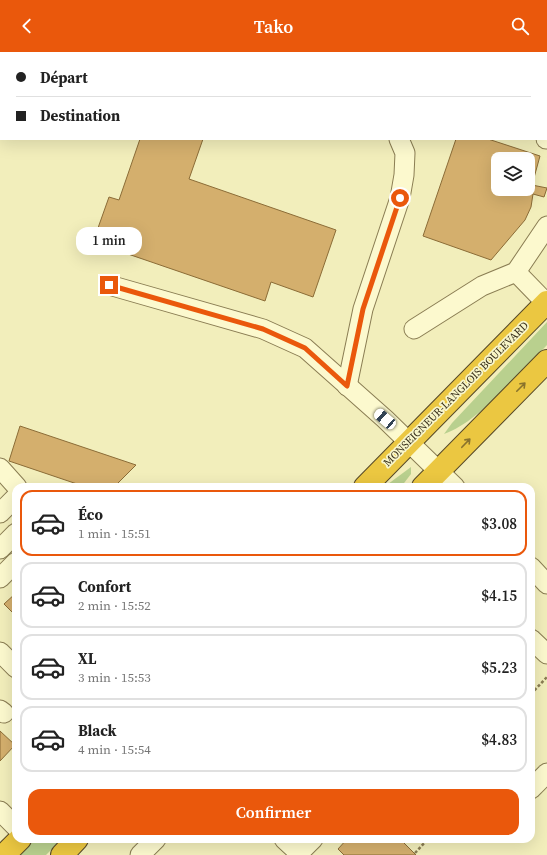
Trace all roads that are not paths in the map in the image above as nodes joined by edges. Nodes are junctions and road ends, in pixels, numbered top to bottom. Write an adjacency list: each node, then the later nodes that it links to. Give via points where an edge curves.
1 (399, 140): 8 (lane, via 405,153 400,198 363,309)
2 (547, 226): 3 (lane)
3 (516, 272): 5 (lane); 6 (lane, via 482,286)
4 (109, 285): 8 (lane, via 263,329 305,348)
5 (546, 303): 9 (highway, MONSEIGNEUR-LANGLOIS BOULEVARD)
6 (414, 329)
7 (547, 361): 10 (highway, one-way to 7)
8 (347, 386): 9 (lane)
9 (410, 442): 10 (lane); 11 (highway, MONSEIGNEUR-LANGLOIS BOULEVARD)
10 (439, 470): 12 (highway); 13 (lane)
11 (369, 483)
12 (427, 483)
13 (451, 483)
14 (12, 501): 15 (lane)
15 (0, 513)
16 (12, 537): 17 (lane)
17 (0, 549)
18 (12, 566): 20 (lane)
19 (535, 571): 21 (lane)
20 (0, 578)
21 (547, 584)
22 (535, 643): 24 (lane)
23 (0, 652): 25 (lane)
24 (547, 654)
25 (12, 664)
26 (547, 773): 27 (lane)
27 (535, 785)
28 (0, 810): 29 (lane)
29 (12, 823)
30 (16, 843): 36 (highway)
31 (73, 843): 37 (highway)
32 (152, 843): 38 (lane)
33 (288, 843): 35 (lane)
34 (309, 843): 35 (lane)
35 (298, 854)
36 (4, 855)
37 (62, 855)
38 (140, 855)

